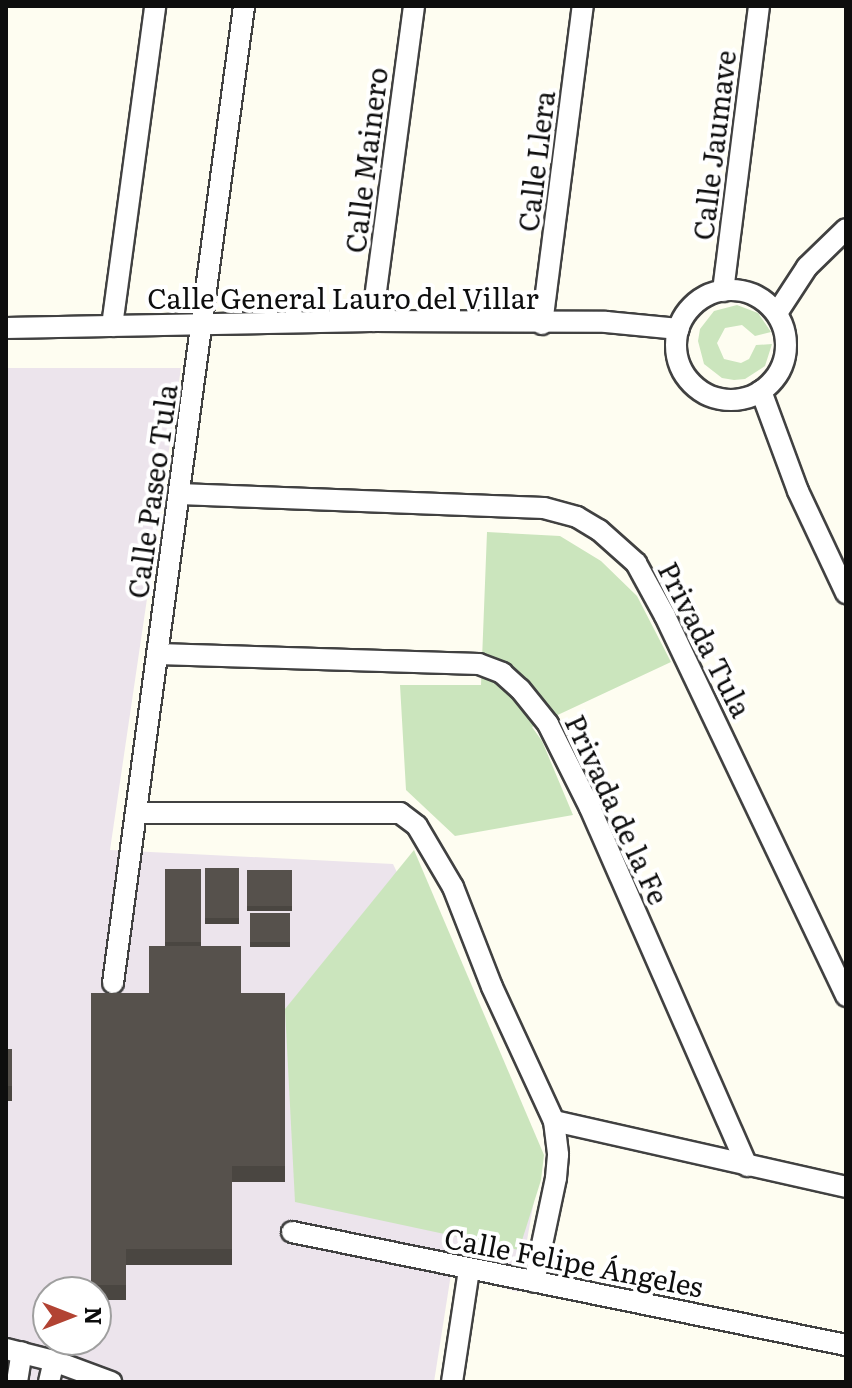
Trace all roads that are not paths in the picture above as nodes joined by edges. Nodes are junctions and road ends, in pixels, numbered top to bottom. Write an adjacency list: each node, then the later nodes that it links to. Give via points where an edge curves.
1 (155, 6): 11 (street)
2 (244, 6): 12 (street, Calle Paseo Tula)
3 (414, 6): 9 (street, Calle Mainero)
4 (583, 6): 10 (street, Calle Llera)
5 (759, 6): 7 (street, Calle Jaumave)
6 (846, 229): 8 (street, via 807,267)
7 (723, 291): 8 (street, via 747,292); 14 (street, via 694,305)
8 (777, 313): 15 (street, via 785,332 784,361)
9 (372, 321): 10 (street, Calle General Lauro del Villar); 12 (street, Calle General Lauro del Villar)
10 (542, 324): 14 (street, Calle General Lauro del Villar, via 606,322)
11 (112, 326): 12 (street, Calle General Lauro del Villar); 13 (street, Calle General Lauro del Villar)
12 (202, 327): 16 (street, Calle Paseo Tula)
13 (6, 328)
14 (679, 329): 15 (street, via 683,371 703,392 730,400)
15 (761, 391): 17 (street, via 798,491)
16 (179, 494): 18 (street, Calle Paseo Tula); 21 (street, Privada Tula, via 544,508 599,530 636,563 677,638)
17 (846, 593)
18 (158, 654): 19 (street, Calle Paseo Tula); 23 (street, Privada de la Fe, via 479,664 502,673 543,716 583,795)
19 (136, 813): 20 (street, Calle Paseo Tula); 22 (street, via 400,813 429,841 453,887)
20 (113, 983)
21 (846, 996)
22 (554, 1121): 23 (street); 27 (street, via 556,1178)
23 (747, 1166): 24 (street)
24 (846, 1187)
25 (292, 1232): 26 (street, Calle Felipe Ángeles)
26 (469, 1269): 27 (street, Calle Felipe Ángeles); 34 (street)
27 (534, 1282): 28 (street, Calle Felipe Ángeles)
28 (846, 1345)
29 (14, 1350): 30 (street); 31 (street)
30 (54, 1361): 32 (street); 33 (street)
31 (17, 1382)
32 (49, 1382)
33 (111, 1382)
34 (452, 1382)

